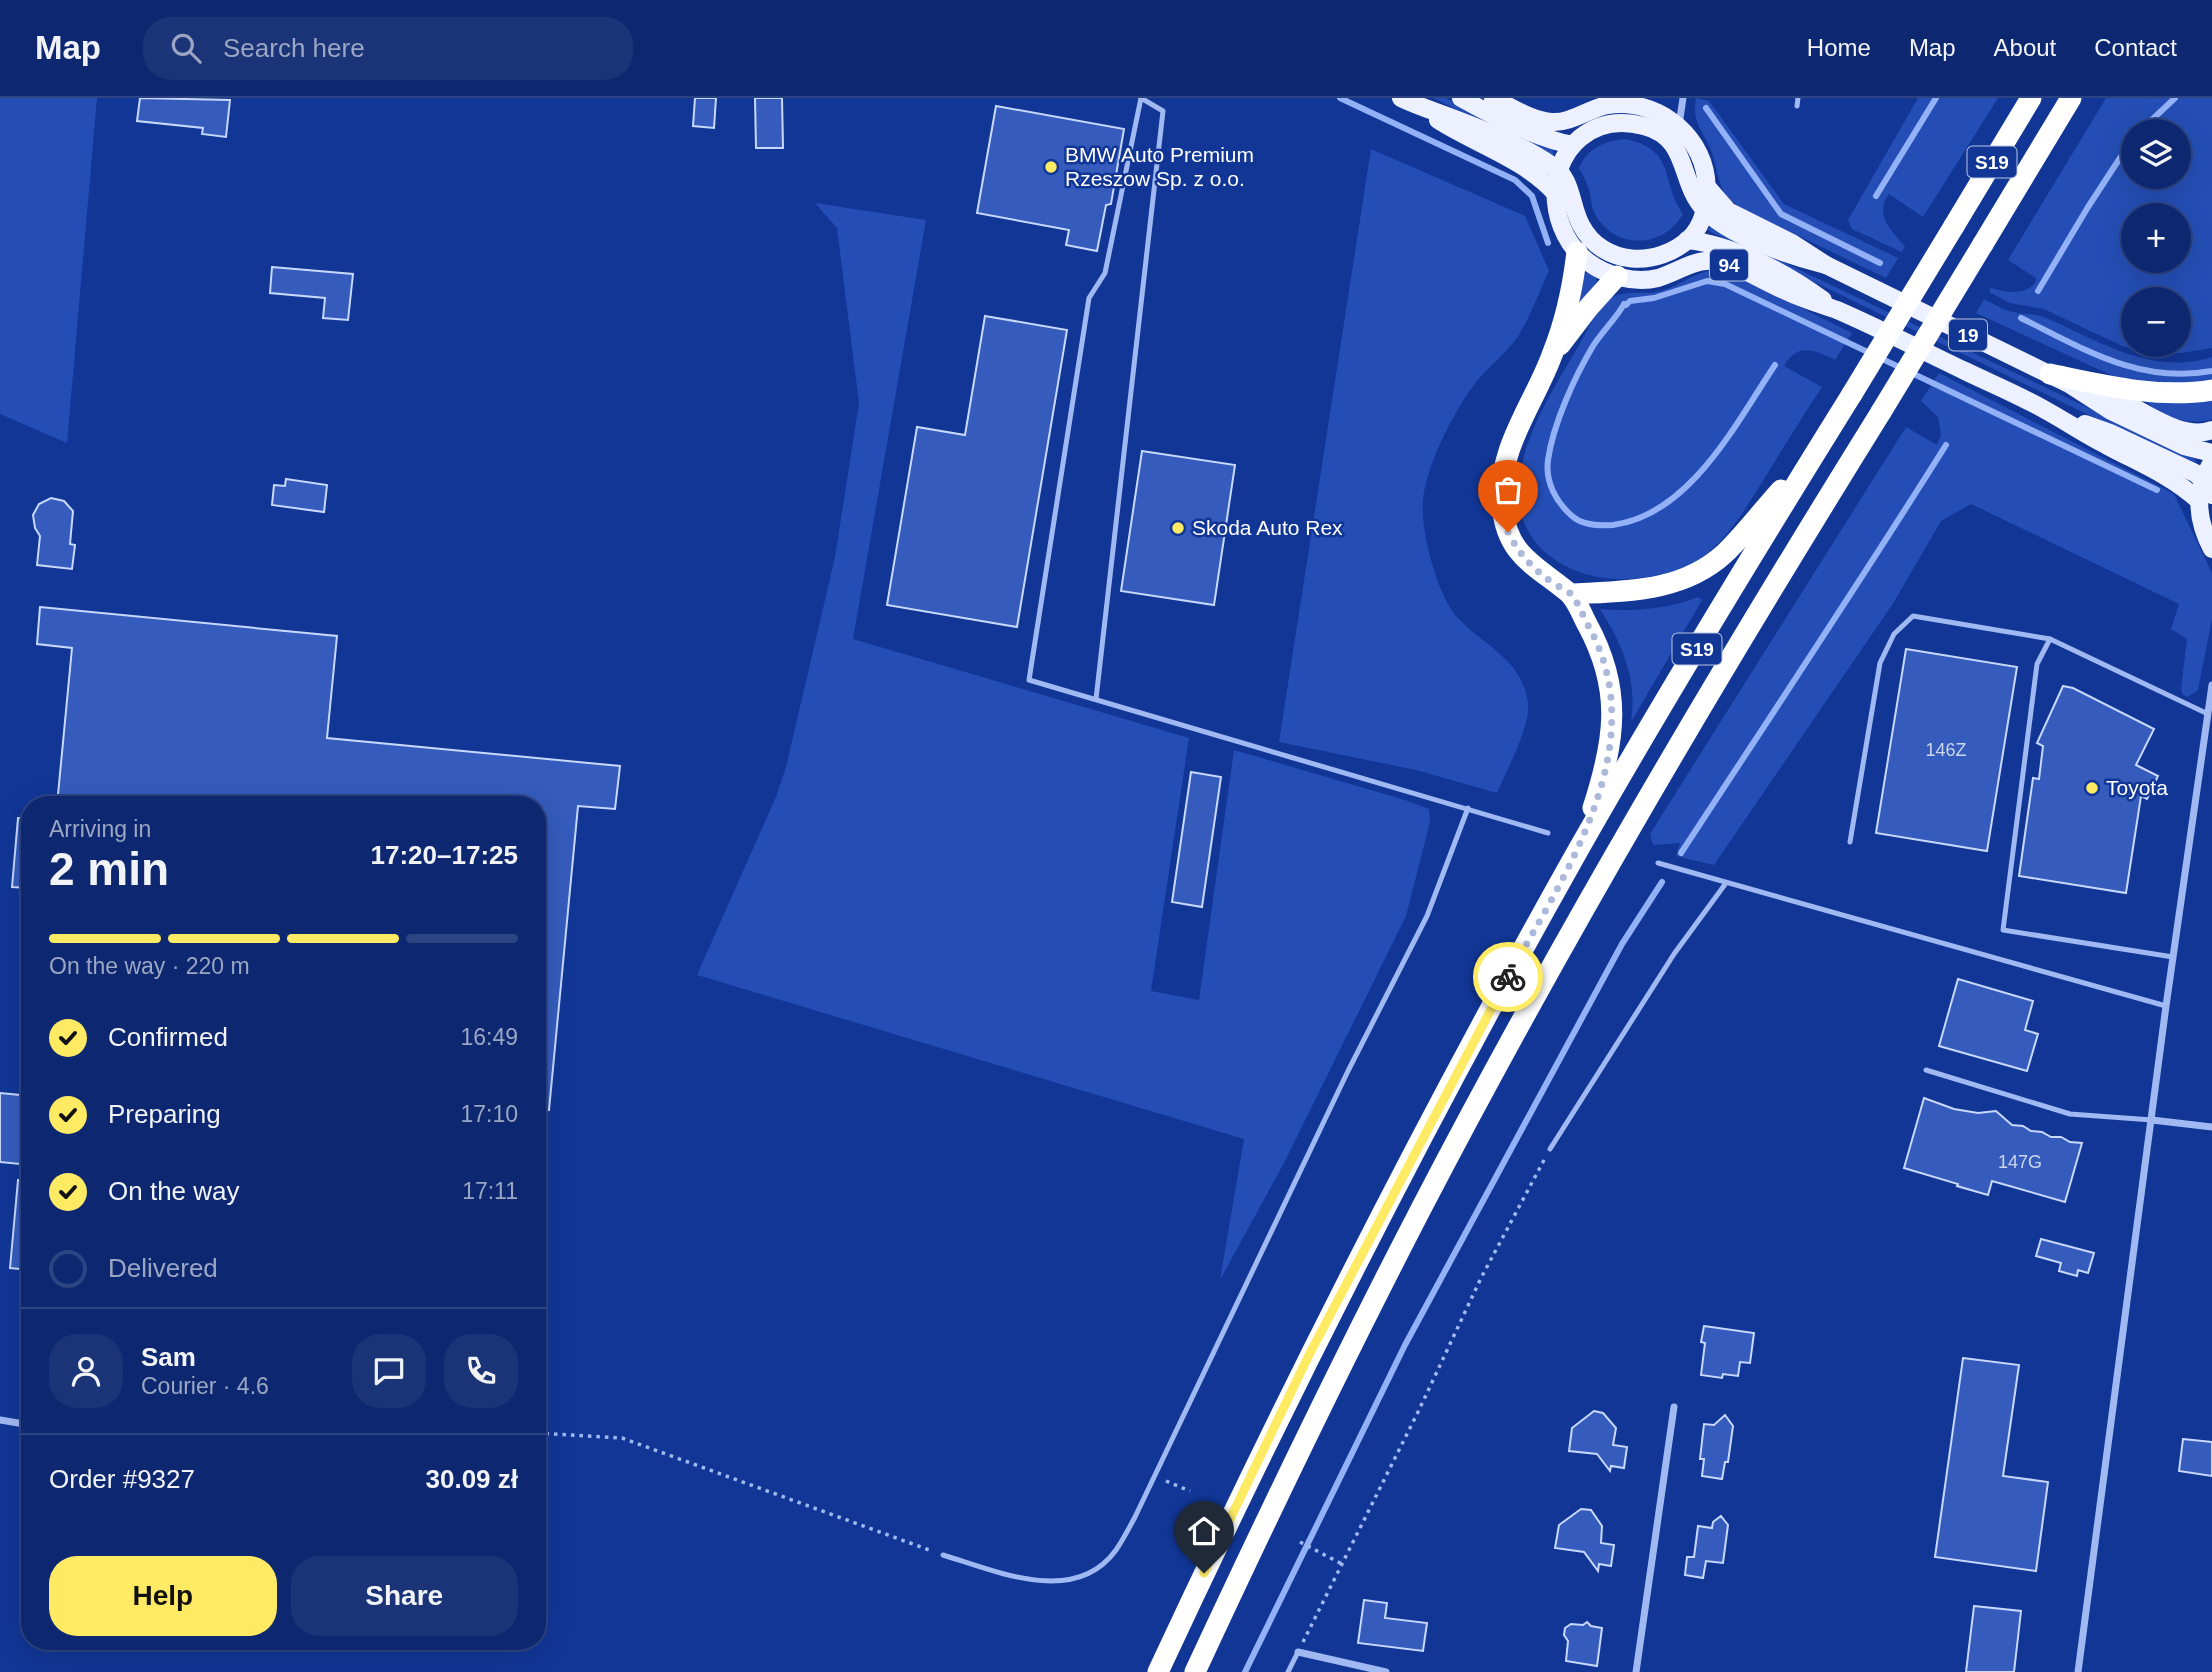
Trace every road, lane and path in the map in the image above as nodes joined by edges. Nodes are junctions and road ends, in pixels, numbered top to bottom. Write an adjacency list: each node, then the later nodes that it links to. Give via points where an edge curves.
1 (1141, 98): 38 (lane, via 1163,111); 38 (lane, via 1105,273 1089,298 1029,680)
2 (1461, 98): 15 (main road, via 1535,134)
3 (1493, 98): 10 (main road, 19, via 1549,122 1605,105)
4 (1683, 98): 14 (street)
5 (1798, 98): 11 (lane)
6 (2031, 98): 30 (highway, S19, bridge)
7 (2071, 98): 12 (highway, S19)
8 (2080, 98): 12 (highway)
9 (1406, 101): 16 (main road, via 1465,122); 18 (main road, via 1525,167)
10 (1645, 102): 13 (street); 14 (main road, 19)
11 (1797, 106)
12 (2059, 118): 63 (highway, S19, bridge, via 1781,573 1635,820 1511,1043 1357,1335)
13 (1626, 124): 15 (main road, 19, via 1598,126); 19 (main road, 19, via 1652,129 1674,144 1690,189)
14 (1679, 125): 17 (main road, 19, via 1698,150)
15 (1573, 145): 16 (main road)
16 (1560, 171): 18 (main road); 22 (main road, via 1586,234 1607,251)
17 (1707, 187): 19 (main road); 23 (main road, 19, via 1728,211)
18 (1556, 194): 21 (main road, via 1561,226)
19 (1704, 210): 20 (main road); 23 (main road, 19, via 1715,220 1786,254)
20 (1687, 240): 22 (main road, 94, via 1661,256); 25 (main road, 94, via 1737,253 1799,282)
21 (1577, 252): 24 (main road, 94); 26 (highway)
22 (1632, 259): 24 (main road)
23 (1826, 265): 27 (main road, 19)
24 (1617, 276): 25 (main road, 94, via 1658,278 1689,264 1714,261); 26 (highway)
25 (1837, 310): 33 (main road, 94, via 2045,410 2110,433 2195,473)
26 (1552, 355): 35 (highway, via 1507,458 1502,502 1508,532 1524,559)
27 (2060, 379): 28 (highway, 19, via 2171,394); 29 (main road, via 2187,431); 31 (main road, via 2160,435)
28 (2212, 390)
29 (2212, 430)
30 (1818, 449): 35 (highway, via 1723,555 1695,573 1656,588); 43 (highway, S19)
31 (2212, 453)
32 (2212, 462): 33 (main road)
33 (2204, 492): 34 (main road, via 2202,525)
34 (2212, 549)
35 (1571, 594): 43 (highway, via 1603,655 1612,702 1605,770)
36 (2050, 639): 39 (lane); 42 (lane, via 1913,616 1894,634 1880,663); 46 (lane, via 2037,664 2004,930)
37 (2212, 688): 39 (street)
38 (1096, 698): 40 (lane)
39 (2208, 713): 46 (street)
40 (1468, 808): 41 (lane); 56 (lane, via 1427,916)
41 (1548, 833)
42 (1850, 842)
43 (1579, 850): 62 (highway, S19, via 1309,1355)
44 (1658, 863): 45 (lane)
45 (1726, 883): 47 (lane); 51 (lane, via 1667,965)
46 (2173, 957): 47 (street)
47 (2166, 1006): 49 (street)
48 (1926, 1070): 49 (lane, via 2070,1114)
49 (2152, 1120): 50 (street); 67 (street)
50 (2212, 1127)
51 (1550, 1149): 60 (path)
52 (1674, 1407): 66 (street)
53 (0, 1420): 54 (street)
54 (21, 1424)
55 (546, 1434): 59 (path, via 622,1438)
56 (1154, 1477): 57 (path); 59 (lane, via 1115,1552 1080,1577 1021,1579)
57 (1191, 1491)
58 (1300, 1542): 60 (path)
59 (943, 1555)
60 (1342, 1564): 61 (path)
61 (1298, 1652): 64 (lane); 65 (street)
62 (1158, 1672)
63 (1195, 1672)
64 (1288, 1672)
65 (1386, 1672)
66 (1636, 1672)
67 (2078, 1672)

